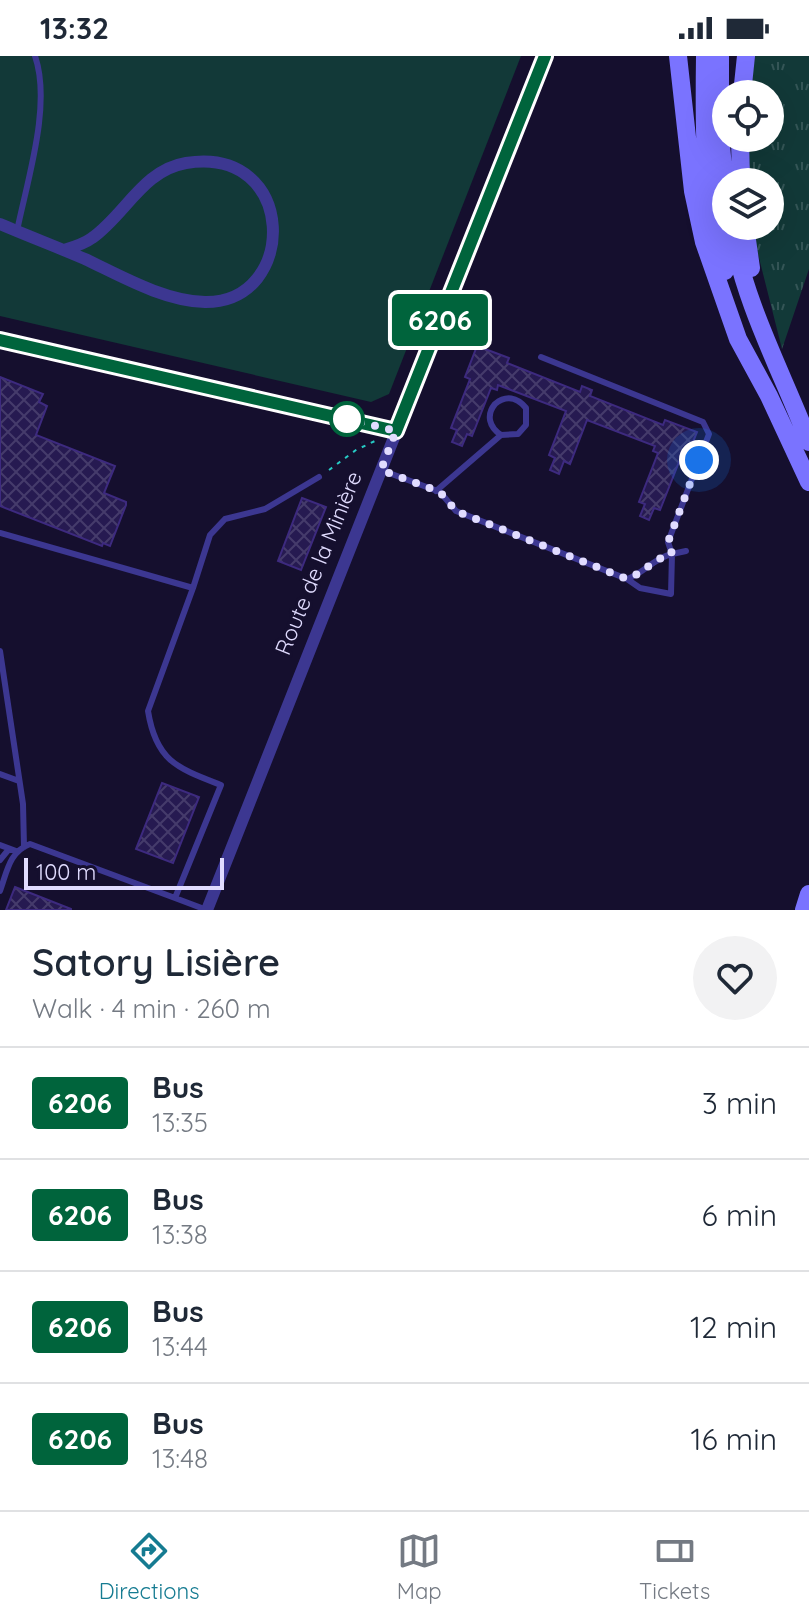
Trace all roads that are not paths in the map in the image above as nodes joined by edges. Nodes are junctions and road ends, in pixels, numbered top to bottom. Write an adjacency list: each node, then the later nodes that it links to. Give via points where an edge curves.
1 (35, 56): 10 (lane, via 41,80 39,121)
2 (545, 56): 18 (street, Route de la Minière)
3 (678, 56): 17 (main road, via 704,242 738,339)
4 (705, 56): 17 (main road, via 708,180 721,258)
5 (720, 56): 8 (main road)
6 (746, 56): 7 (main road)
7 (743, 80)
8 (723, 168)
9 (0, 224): 10 (street)
10 (17, 231): 13 (street)
11 (734, 240): 16 (main road)
12 (747, 240): 16 (main road)
13 (64, 250): 13 (street, via 178,297 218,301 260,274 271,250 272,213 262,188 237,168 182,163 152,178 93,237)
14 (0, 340): 18 (street)
15 (541, 357): 27 (lane, via 703,422 709,434 668,542)
16 (776, 368): 20 (main road)
17 (769, 396): 23 (main road)
18 (396, 431): 21 (street, Route de la Minière)
19 (501, 435): 19 (lane, via 489,421 491,408 505,398 517,400 526,408 526,425 518,434); 24 (lane)
20 (809, 442)
21 (381, 470): 24 (lane); 40 (street, Route de la Minière)
22 (319, 477): 29 (lane, via 265,509 225,519 210,535)
23 (809, 482)
24 (436, 491): 28 (lane, via 456,511)
25 (0, 533): 29 (lane)
26 (686, 551): 27 (lane)
27 (672, 554): 28 (lane); 28 (lane, via 671,594 640,588)
28 (627, 579)
29 (193, 588): 39 (lane, via 148,711 151,732 164,757 221,785)
30 (0, 651): 32 (lane)
31 (0, 774): 32 (lane)
32 (19, 781): 34 (lane)
33 (0, 845): 35 (lane)
34 (24, 847): 35 (lane); 39 (lane, via 30,844)
35 (13, 850): 36 (lane); 37 (lane)
36 (0, 860)
37 (0, 891)
38 (809, 894): 41 (main road)
39 (175, 898): 40 (lane)
40 (207, 910)
41 (804, 910)

